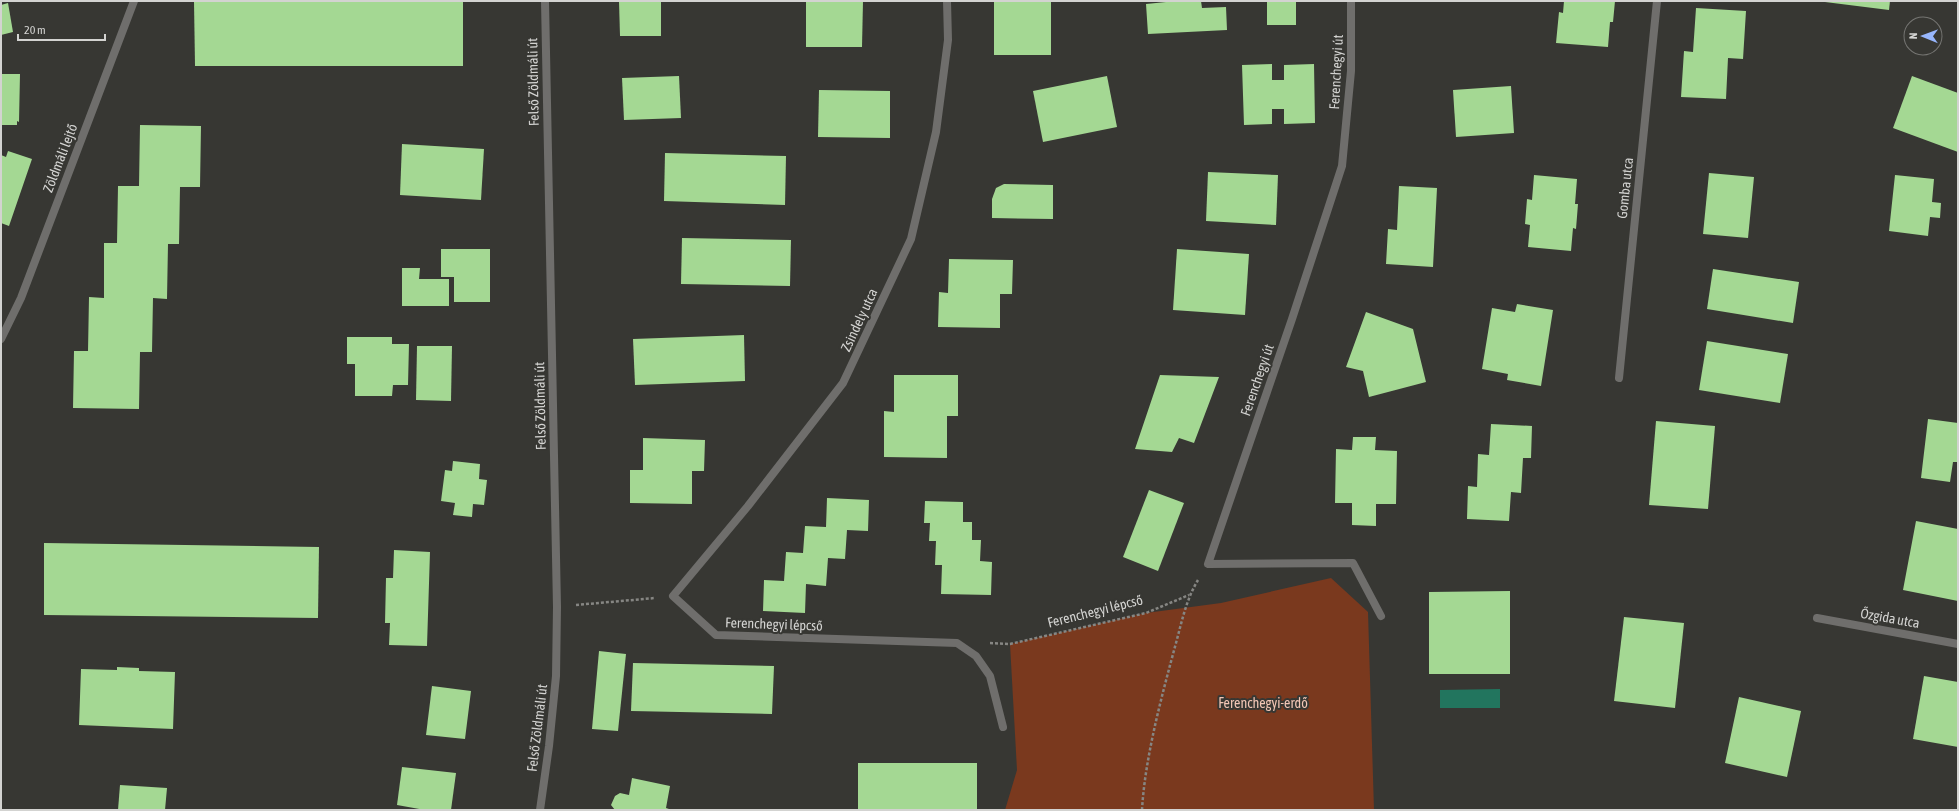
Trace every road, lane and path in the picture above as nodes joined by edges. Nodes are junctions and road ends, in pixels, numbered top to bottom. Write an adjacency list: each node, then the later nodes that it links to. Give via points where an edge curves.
1 (134, 1): 6 (street, Zöldmáli lejtő, via 21,298)
2 (544, 1): 13 (street, Felső Zöldmáli út)
3 (947, 1): 12 (street, Zsindely utca, via 948,40 936,132 911,239 844,383 748,506)
4 (1351, 1): 10 (street, Ferenchegyi út, via 1351,72 1342,166)
5 (1657, 1): 9 (street, Gomba utca)
6 (9, 323): 7 (street, Zöldmáli lejtő); 8 (street, Zöldmáli lejtő)
7 (1, 331)
8 (1, 339)
9 (1619, 378)
10 (1208, 564): 11 (path); 14 (street, via 1353,563)
11 (1189, 595): 16 (path, Ferenchegyi lépcső, via 1146,613 1010,644); 20 (path, via 1144,782)
12 (673, 596): 13 (path); 16 (street, Ferenchegyi lépcső, via 716,635)
13 (557, 607): 19 (street, Felső Zöldmáli út, via 556,676)
14 (1381, 616)
15 (1817, 618): 17 (street, Őzgida utca)
16 (957, 643): 18 (street, via 976,656 990,676)
17 (1958, 644)
18 (1002, 727)
19 (540, 810)
20 (1142, 810)

